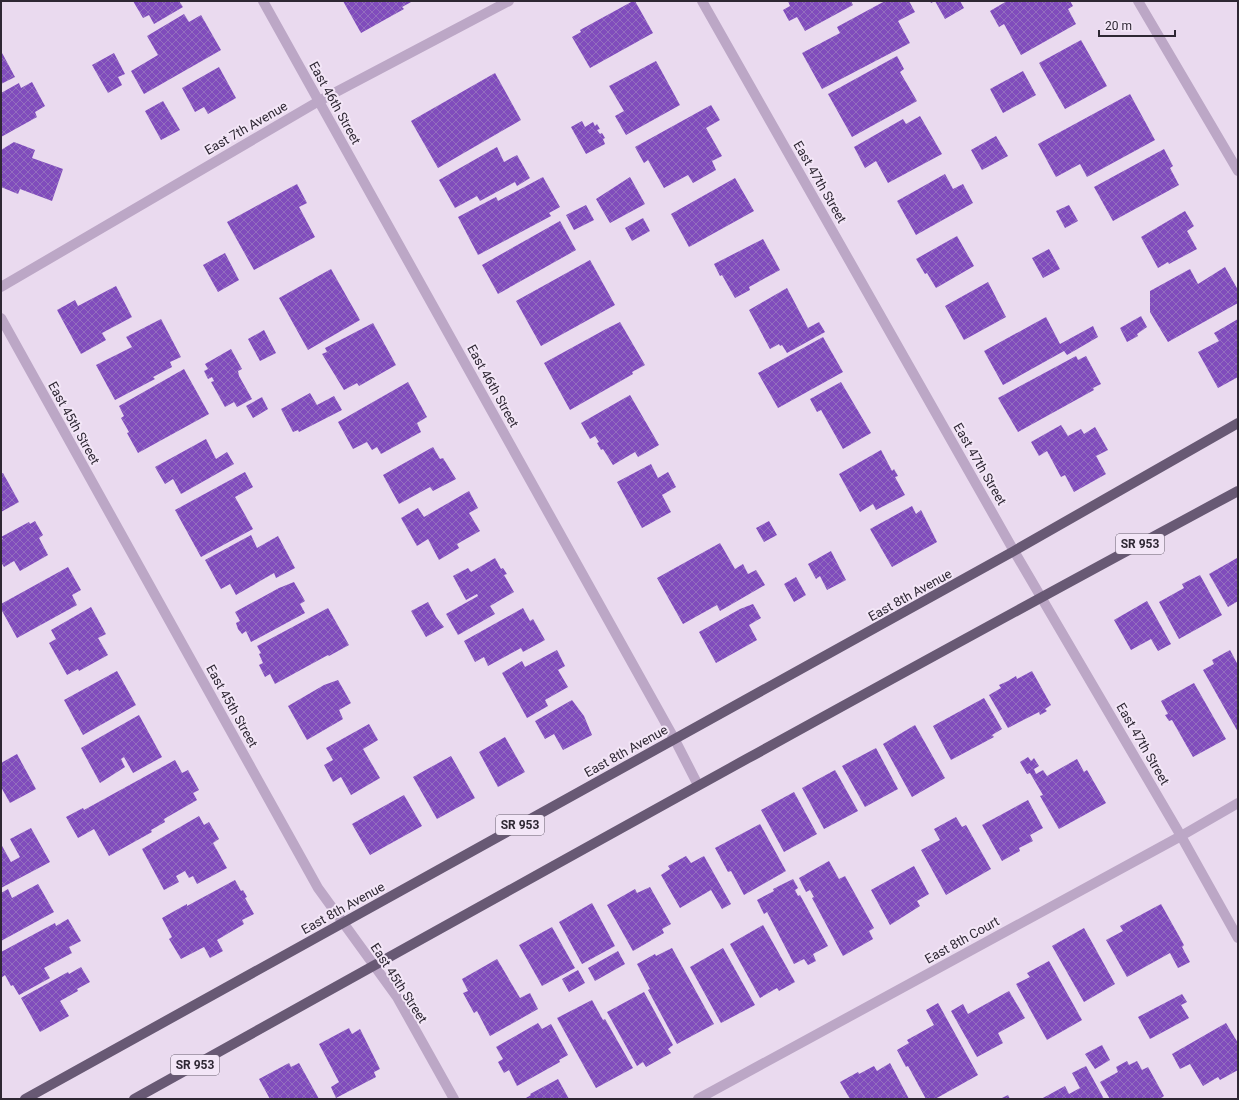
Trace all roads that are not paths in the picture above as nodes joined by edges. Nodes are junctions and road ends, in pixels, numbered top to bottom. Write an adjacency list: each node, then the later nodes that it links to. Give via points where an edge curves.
1 (262, 1): 5 (street, East 46th Street)
2 (510, 1): 5 (street, East 7th Avenue)
3 (702, 1): 11 (street, East 47th Street)
4 (1138, 1): 6 (street)
5 (319, 101): 7 (street, East 7th Avenue); 13 (street, East 46th Street)
6 (1238, 171)
7 (1, 287)
8 (1, 318): 17 (street, East 45th Street, via 318,888)
9 (1238, 423): 11 (main road, East 8th Avenue / SR 953)
10 (1238, 491): 12 (main road, SR 953)
11 (1014, 551): 12 (street, East 47th Street); 13 (main road, East 8th Avenue / SR 953)
12 (1042, 597): 14 (main road, SR 953); 16 (street, East 47th Street)
13 (675, 740): 14 (street, East 46th Street); 17 (main road, East 8th Avenue / SR 953)
14 (698, 785): 19 (main road, SR 953)
15 (1238, 803): 16 (street, East 8th Court)
16 (1181, 836): 18 (street, East 47th Street); 23 (street, East 8th Court)
17 (344, 922): 19 (street, East 45th Street); 20 (main road, East 8th Avenue / SR 953)
18 (1238, 938)
19 (374, 966): 21 (main road, SR 953); 22 (street, East 45th Street, via 396,998)
20 (25, 1099)
21 (134, 1099)
22 (454, 1099)
23 (698, 1099)

